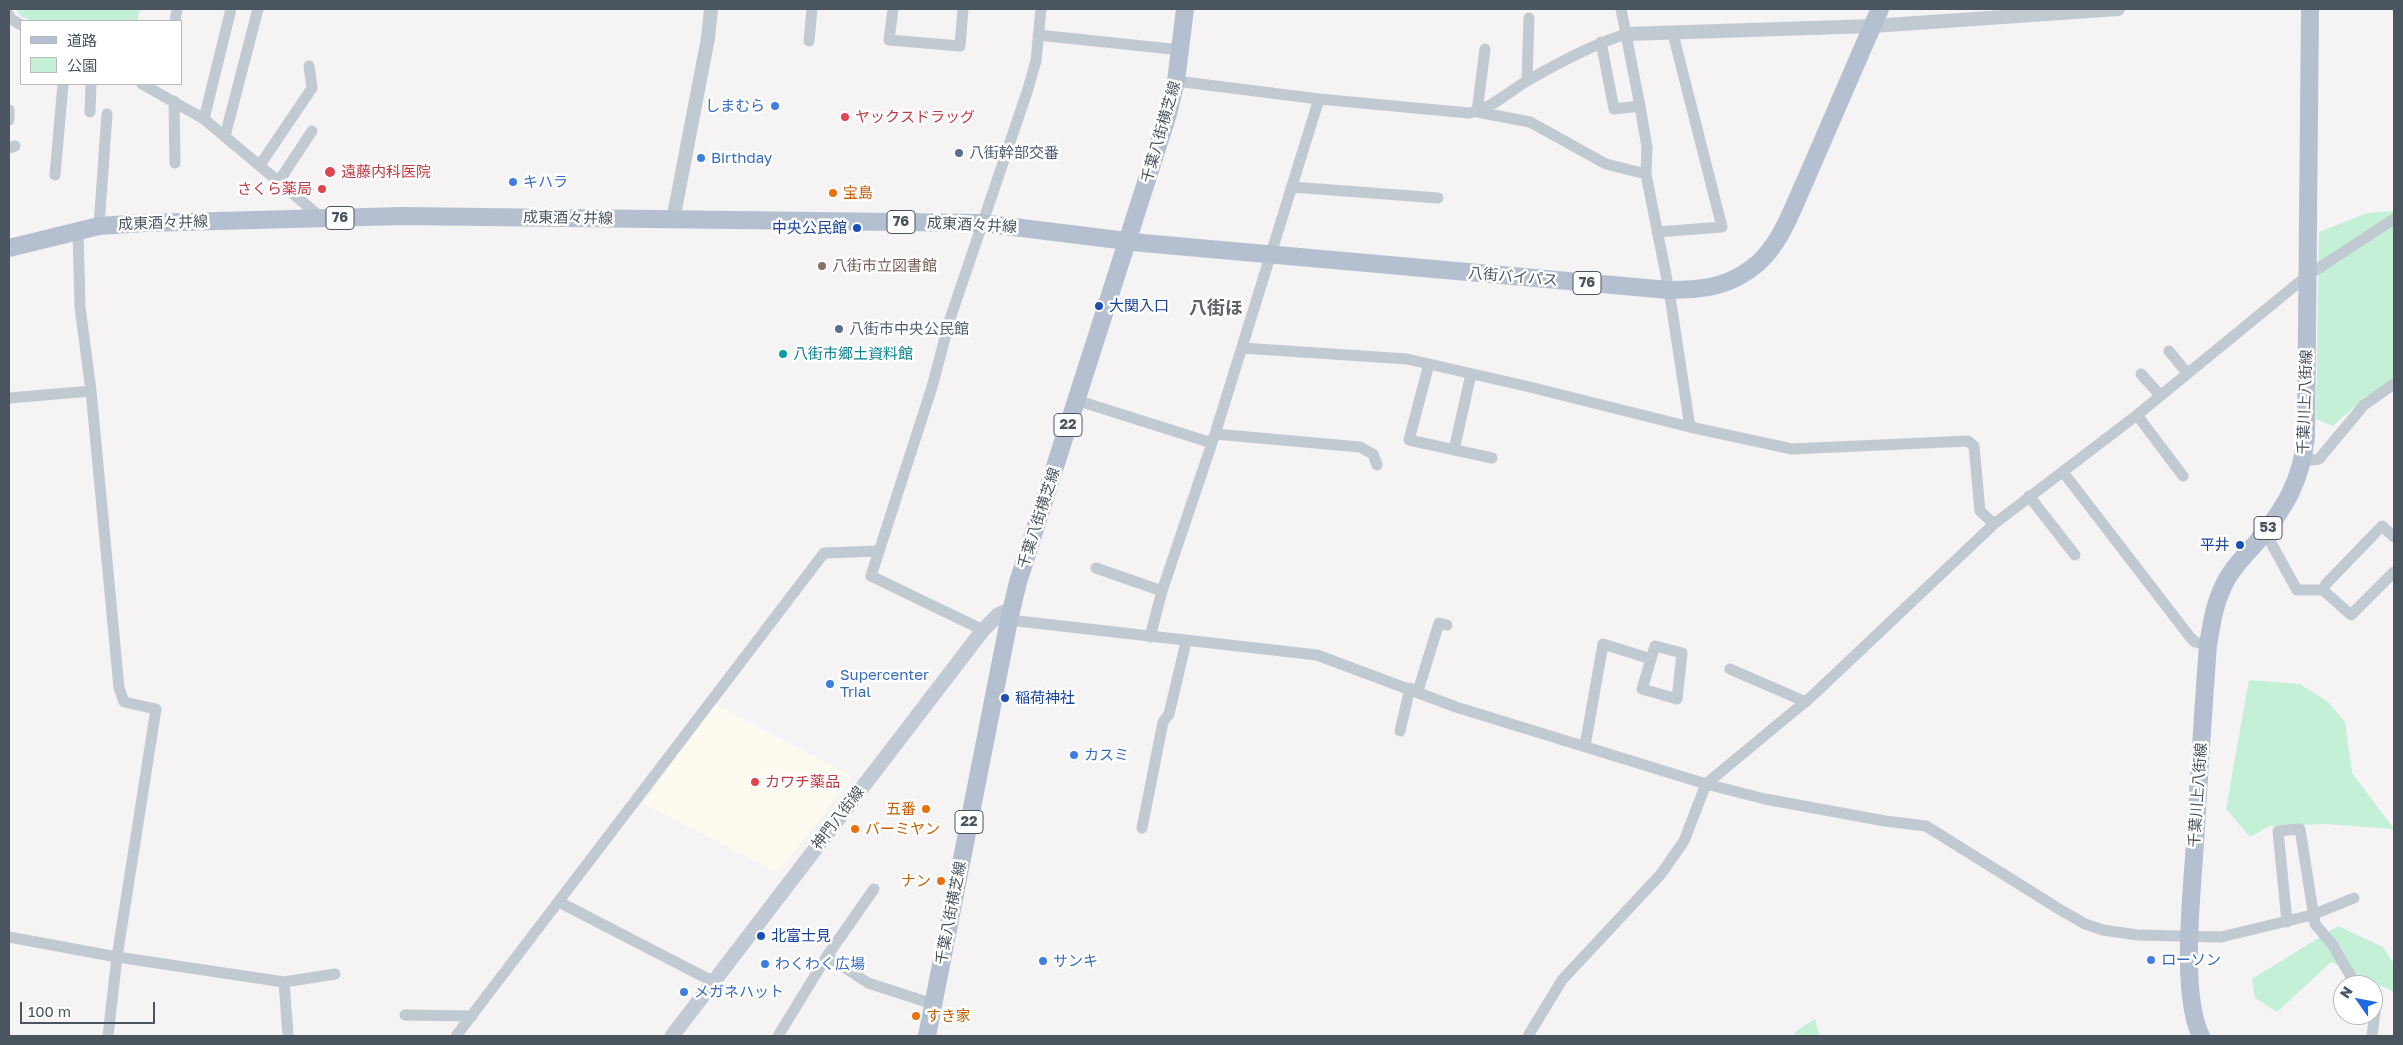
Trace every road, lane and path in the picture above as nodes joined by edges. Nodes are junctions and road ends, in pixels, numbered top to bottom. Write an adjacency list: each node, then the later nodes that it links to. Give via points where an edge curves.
1 (231, 9): 39 (street)
2 (258, 9): 42 (street)
3 (711, 9): 52 (street)
4 (812, 9): 21 (street)
5 (893, 9): 6 (street, via 889,40 960,46)
6 (963, 9)
7 (1041, 9): 18 (street)
8 (1185, 9): 24 (main road, 千葉八街横芝線 / 22)
9 (1621, 9): 19 (street)
10 (1880, 9): 17 (main road, 八街バイパス / 76)
11 (2118, 9): 13 (street)
12 (2310, 9): 60 (main road, 千葉川上八街線 / 53)
13 (2000, 12): 17 (street)
14 (9, 15): 16 (street)
15 (1529, 18): 27 (street)
16 (20, 24)
17 (1873, 26): 20 (street); 61 (main road, 八街バイパス / 76, via 1771,249 1757,264 1724,284 1704,290)
18 (1038, 34): 24 (street); 53 (street, via 1036,60 1027,92)
19 (1626, 34): 20 (street); 22 (street); 34 (street)
20 (1673, 34): 56 (street, via 1722,227)
21 (809, 41)
22 (1602, 42): 27 (street); 34 (street, via 1614,109)
23 (1485, 49): 37 (street)
24 (1181, 50): 26 (main road, 千葉八街横芝線 / 22)
25 (309, 66): 44 (street, via 312,88)
26 (1176, 81): 32 (street); 57 (main road, 千葉八街横芝線 / 22)
27 (1527, 81): 37 (street)
28 (63, 85): 46 (street)
29 (91, 85): 36 (street)
30 (146, 85): 31 (street)
31 (161, 89): 33 (street)
32 (1319, 99): 37 (street); 48 (street)
33 (174, 101): 39 (street); 43 (street)
34 (1640, 106): 45 (street, via 1647,147)
35 (9, 110): 40 (street)
36 (90, 112)
37 (1477, 112): 45 (street, via 1530,122 1606,164)
38 (107, 114): 54 (street)
39 (204, 119): 42 (street)
40 (9, 120)
41 (312, 131): 47 (street)
42 (225, 136): 44 (street)
43 (175, 163)
44 (260, 165): 47 (street)
45 (1646, 174): 56 (street)
46 (55, 175)
47 (279, 181): 50 (street)
48 (1292, 187): 49 (street); 59 (street)
49 (1438, 198)
50 (323, 219): 52 (main road, 成東酒々井線 / 76, via 402,216); 54 (main road, 成東酒々井線 / 76)
51 (2394, 219): 60 (street)
52 (673, 220): 53 (main road, 成東酒々井線 / 76)
53 (981, 223): 57 (main road, 成東酒々井線 / 76); 86 (street)
54 (98, 226): 55 (main road, 成東酒々井線 / 76)
55 (78, 230): 58 (main road, 成東酒々井線 / 76); 69 (street, via 80,307)
56 (1657, 232): 61 (street)
57 (1128, 241): 59 (main road, 八街バイパス / 76); 72 (main road, 千葉八街横芝線 / 22)
58 (9, 248)
59 (1270, 255): 61 (main road, 八街バイパス / 76); 62 (street)
60 (2308, 275): 65 (street); 78 (main road, 千葉川上八街線 / 53)
61 (1669, 290): 74 (street)
62 (1242, 348): 64 (street, via 1407,359); 75 (street)
63 (2169, 351): 65 (street)
64 (1429, 364): 66 (street); 76 (street, via 1409,440)
65 (2187, 372): 70 (street)
66 (1471, 374): 74 (street); 76 (street)
67 (2141, 374): 70 (street)
68 (2394, 384): 78 (street, via 2364,405 2319,459)
69 (91, 391): 71 (street); 114 (street, via 121,698 124,702 156,708)
70 (2160, 395): 73 (street)
71 (9, 398)
72 (1076, 400): 75 (street); 92 (main road, 千葉八街横芝線 / 22)
73 (2137, 415): 80 (street); 81 (street)
74 (1690, 428): 83 (street, via 1792,449 1968,441 1974,446 1980,511)
75 (1214, 439): 79 (street, via 1360,447 1373,454); 91 (street)
76 (1454, 450): 77 (street)
77 (1492, 458)
78 (2303, 461): 84 (main road, 千葉川上八街線 / 53, via 2289,497)
79 (1377, 465)
80 (2063, 472): 82 (street); 97 (street, via 2190,638)
81 (2184, 476)
82 (2029, 496): 83 (street); 87 (street)
83 (1994, 524): 101 (street)
84 (2265, 532): 90 (street, via 2297,590); 97 (main road, 千葉川上八街線 / 53, via 2228,577 2214,606)
85 (2394, 538): 90 (street, via 2382,526)
86 (878, 551): 94 (street, via 871,576); 108 (street, via 824,553)
87 (2075, 555)
88 (1096, 568): 91 (street)
89 (2394, 572): 90 (street, via 2351,615)
90 (2323, 590)
91 (1162, 591): 95 (street)
92 (1010, 614): 94 (main road, 神門八街線, via 998,615); 95 (street); 119 (main road, 千葉八街横芝線 / 22)
93 (1447, 625): 100 (street, via 1439,623)
94 (983, 630): 118 (main road, 神門八街線)
95 (1150, 637): 96 (street)
96 (1186, 642): 100 (street, via 1317,655); 105 (street, via 1169,714 1163,722)
97 (2208, 645): 112 (main road, 千葉川上八街線 / 53)
98 (1651, 659): 98 (street, via 1642,689 1677,699 1682,653 1656,646); 103 (street, via 1603,644)
99 (1730, 669): 101 (street)
100 (1414, 690): 102 (street); 103 (street, via 1456,707)
101 (1806, 702): 104 (street)
102 (1400, 731)
103 (1585, 746): 104 (street)
104 (1706, 784): 112 (street, via 1766,799 1926,826 2085,924 2137,935); 128 (street, via 1684,841 1662,874 1562,980)
105 (1142, 828)
106 (874, 889): 113 (street)
107 (2354, 898): 109 (street)
108 (559, 902): 118 (street); 121 (street)
109 (2312, 915): 110 (street); 110 (street, via 2300,829 2278,831); 116 (street)
110 (2287, 922): 112 (street, via 2221,938)
111 (9, 937): 114 (street)
112 (2190, 938): 129 (main road, 千葉川上八街線 / 53, via 2192,1003 2196,1025)
113 (827, 956): 119 (street, via 868,983); 126 (street)
114 (117, 957): 117 (street); 122 (street)
115 (336, 974): 117 (street)
116 (2350, 975)
117 (284, 982): 123 (street)
118 (712, 982): 125 (main road, 神門八街線)
119 (934, 1004): 127 (main road, 千葉八街横芝線 / 22)
120 (405, 1015): 121 (street)
121 (472, 1016): 124 (street)
122 (108, 1036)
123 (288, 1036)
124 (456, 1036)
125 (672, 1036)
126 (778, 1036)
127 (927, 1036)
128 (1528, 1036)
129 (2202, 1036)

